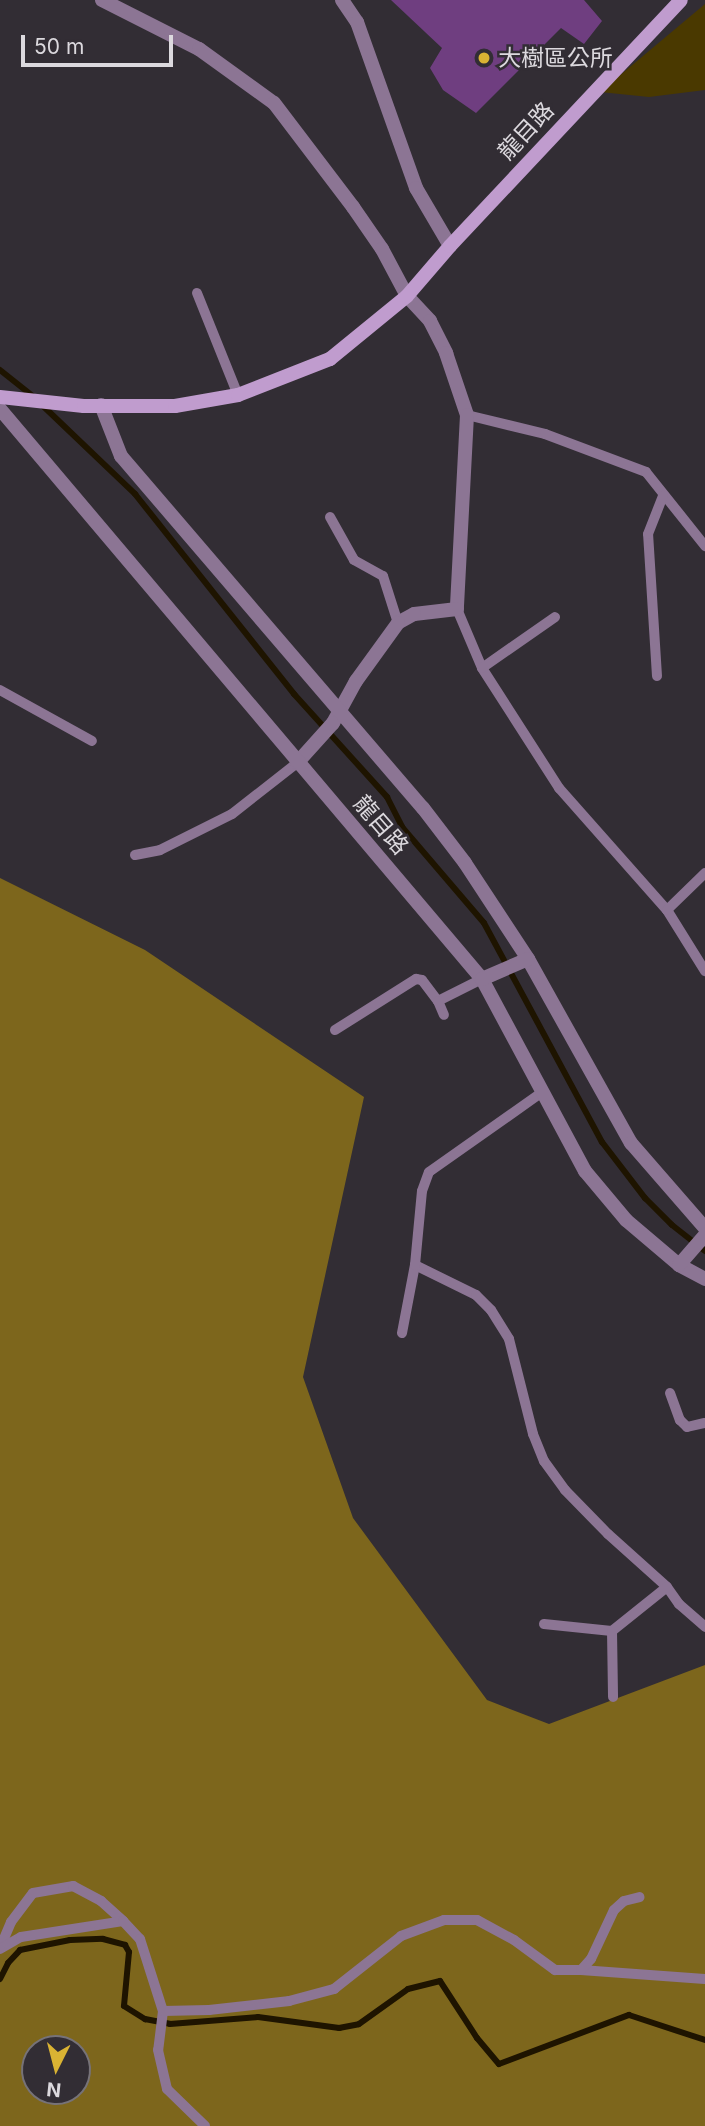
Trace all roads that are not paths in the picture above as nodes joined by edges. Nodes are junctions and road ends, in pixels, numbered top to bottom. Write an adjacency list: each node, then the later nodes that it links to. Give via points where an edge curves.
1 (102, 0): 6 (street, via 199,49 274,103 382,249)
2 (342, 0): 4 (street, via 357,22 416,188)
3 (681, 0): 4 (street, 龍目路)
4 (450, 246): 6 (street, 龍目路)
5 (197, 293): 7 (lane)
6 (407, 296): 7 (street, 龍目路, via 330,359); 11 (street, via 430,321)
7 (238, 395): 9 (street, 龍目路, via 175,406)
8 (0, 397): 9 (street, 龍目路)
9 (101, 405): 21 (street, 龍目路, via 121,456)
10 (0, 409): 23 (street, 龍目路)
11 (467, 415): 12 (lane, via 545,434 608,456 646,472); 15 (street)
12 (663, 496): 14 (lane); 19 (lane, via 648,534)
13 (330, 517): 17 (lane, via 354,560 383,576)
14 (705, 546)
15 (457, 609): 17 (street, via 414,614); 18 (lane)
16 (555, 617): 18 (lane)
17 (398, 624): 21 (street)
18 (482, 668): 26 (lane, via 559,788)
19 (657, 676)
20 (0, 690): 22 (lane)
21 (336, 718): 23 (street); 27 (street, 龍目路, via 457,852)
22 (92, 741)
23 (297, 763): 24 (lane, via 232,814 160,849); 29 (street, 龍目路)
24 (135, 855)
25 (705, 873): 26 (lane)
26 (667, 909): 28 (lane)
27 (526, 961): 29 (street); 34 (street, 龍目路, via 631,1143)
28 (705, 971)
29 (489, 975): 30 (lane); 33 (street, 龍目路)
30 (438, 1001): 31 (lane); 32 (lane, via 422,980 415,979)
31 (444, 1015)
32 (335, 1030)
33 (541, 1093): 35 (street, 龍目路, via 585,1171 626,1220); 36 (lane, via 429,1172 422,1191)
34 (704, 1234): 35 (street)
35 (683, 1261): 37 (street, 龍目路)
36 (415, 1265): 38 (lane); 41 (lane, via 476,1295 491,1310 509,1339 525,1408 544,1461 565,1490)
37 (705, 1279)
38 (402, 1334)
39 (670, 1393): 40 (lane, via 687,1427)
40 (705, 1423)
41 (667, 1587): 43 (lane); 44 (lane)
42 (544, 1624): 44 (lane)
43 (705, 1627)
44 (612, 1631): 45 (lane)
45 (613, 1697)
46 (640, 1897): 49 (lane, via 624,1901 614,1910)
47 (123, 1921): 48 (lane, via 21,1937); 48 (lane, via 101,1901 73,1886 33,1893 11,1922); 51 (lane, via 140,1939)
48 (0, 1948)
49 (581, 1970): 50 (lane); 51 (lane, via 555,1970 477,1920 444,1920 401,1936 334,1989 289,2001)
50 (705, 1979)
51 (163, 2011): 52 (lane, via 158,2050 167,2089)
52 (205, 2126)

